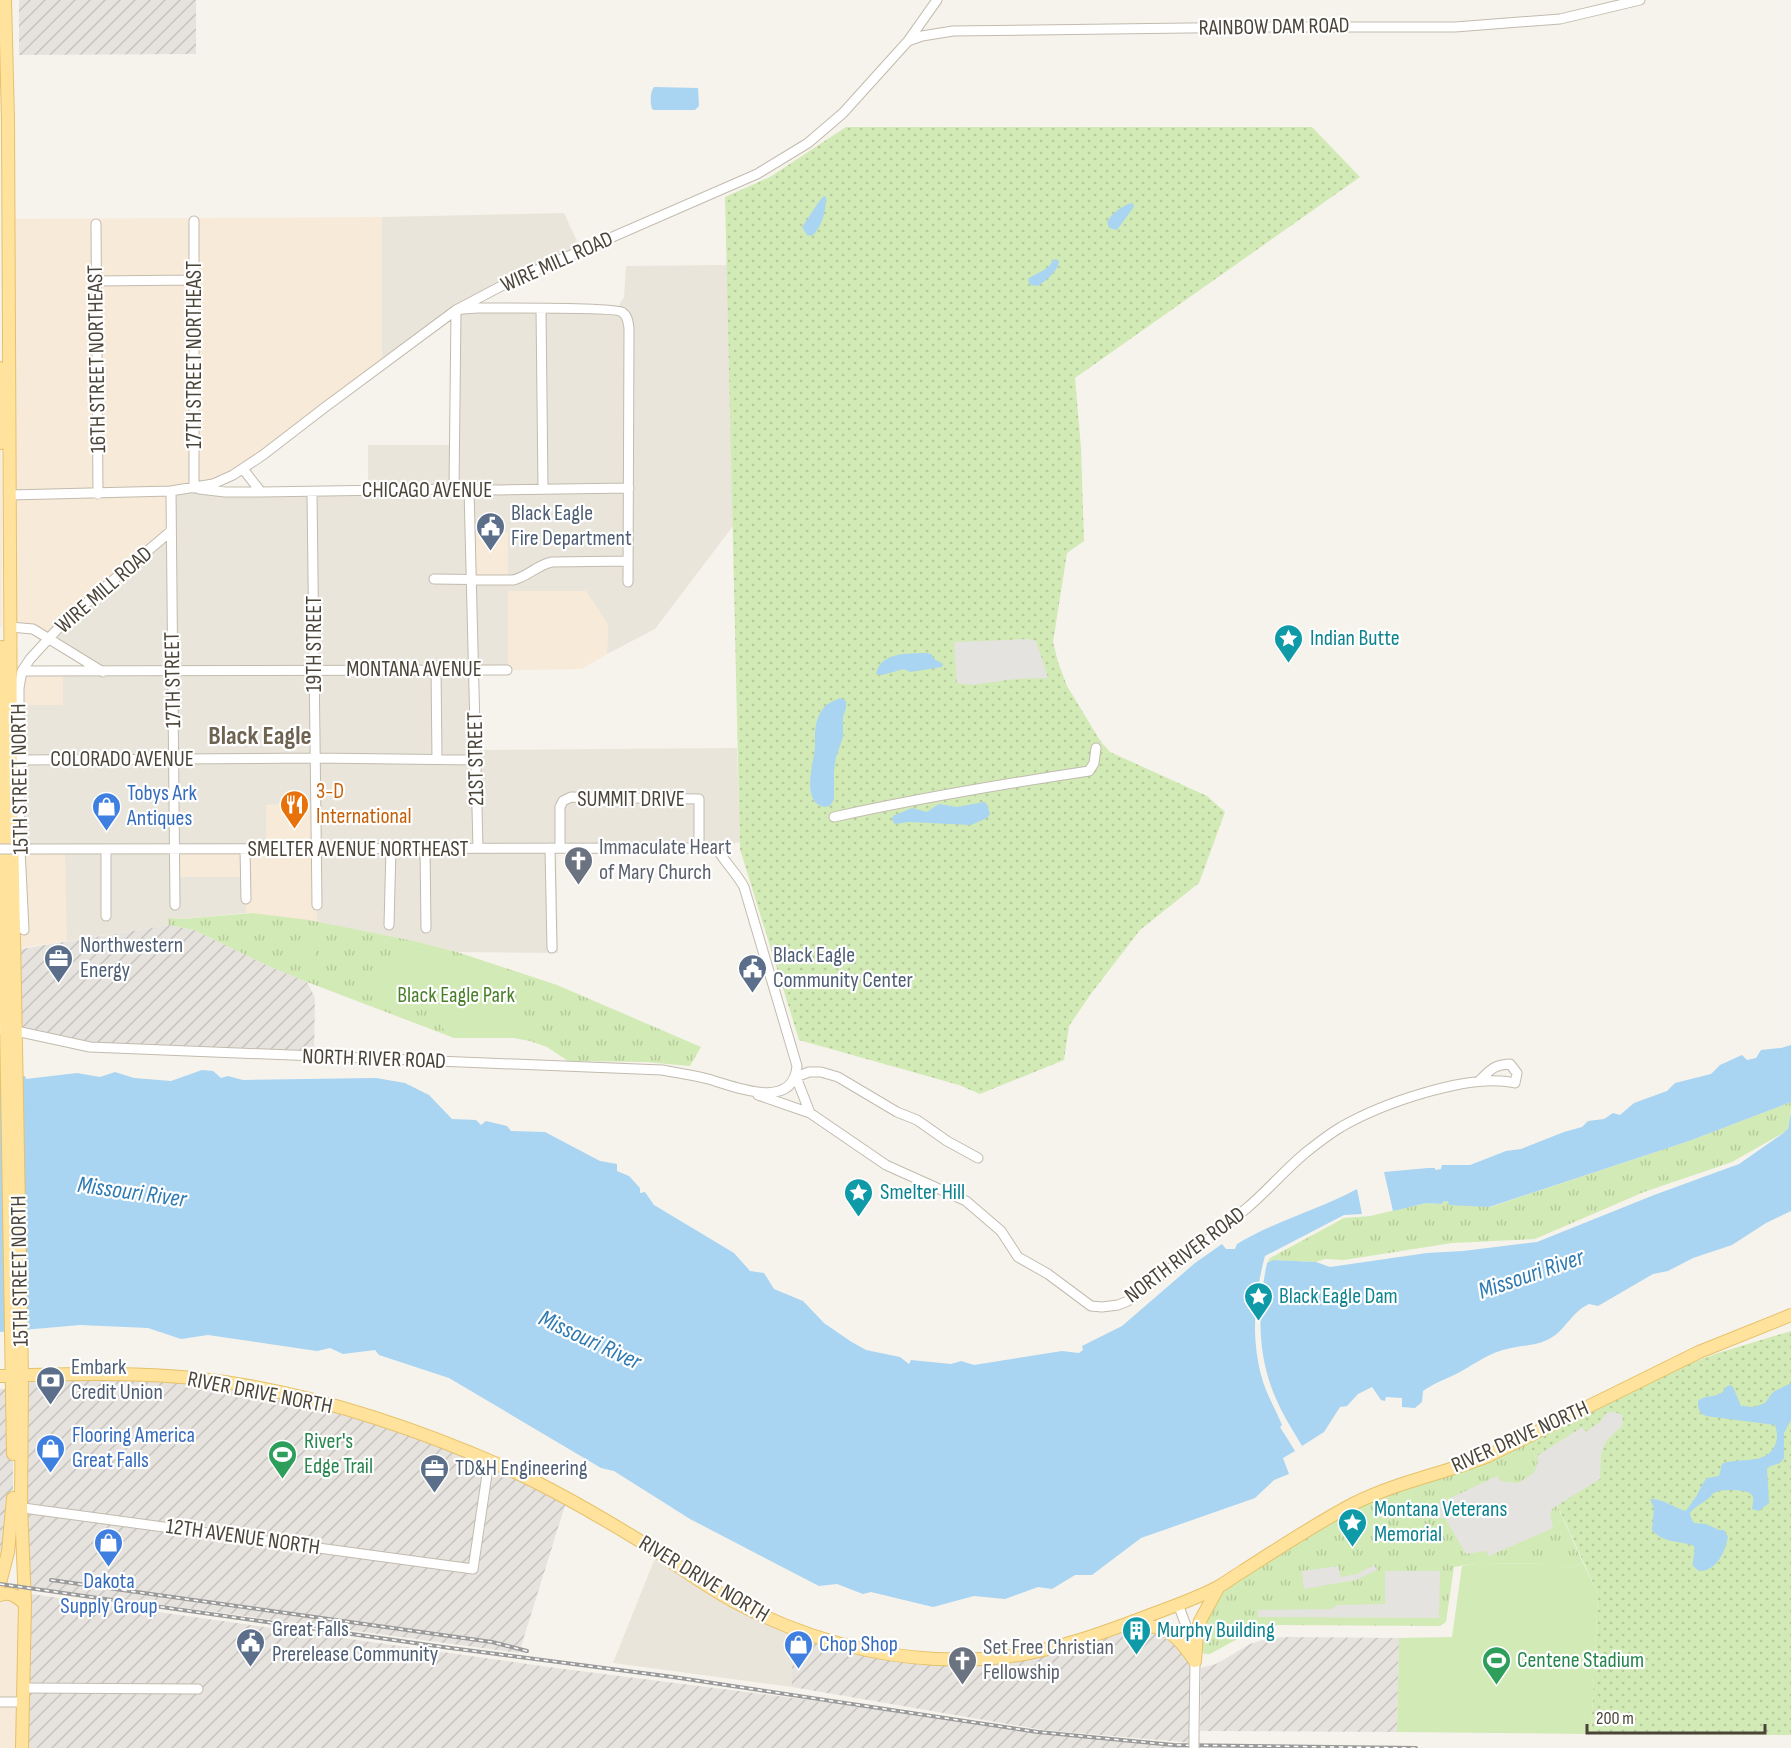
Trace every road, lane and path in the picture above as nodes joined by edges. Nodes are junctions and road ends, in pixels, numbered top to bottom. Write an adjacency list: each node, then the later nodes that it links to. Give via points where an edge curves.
1 (5, 0): 22 (main road, via 8,131)
2 (937, 0): 4 (street, WIRE MILL ROAD)
3 (1640, 0): 4 (street, RAINBOW DAM ROAD, via 1560,19 1455,27 953,31)
4 (908, 41): 10 (street, WIRE MILL ROAD, via 843,113 808,143 757,174 507,283)
5 (194, 221): 7 (street, 17TH STREET NORTHEAST)
6 (96, 224): 8 (street, 16TH STREET NORTHEAST)
7 (194, 280): 8 (street); 13 (street, 17TH STREET NORTHEAST)
8 (96, 281): 21 (street, 16TH STREET NORTHEAST)
9 (541, 309): 10 (street); 14 (street, via 617,309 627,318); 17 (street)
10 (456, 310): 12 (street, WIRE MILL ROAD); 15 (street)
11 (0, 368): 22 (main road)
12 (243, 469): 13 (street, WIRE MILL ROAD); 19 (street)
13 (198, 487): 18 (street); 19 (street, CHICAGO AVENUE, via 207,491)
14 (629, 488): 17 (street, CHICAGO AVENUE); 24 (street)
15 (454, 489): 16 (street, CHICAGO AVENUE); 20 (street, CHICAGO AVENUE)
16 (469, 489): 17 (street, CHICAGO AVENUE); 26 (street, 21ST STREET)
17 (543, 489)
18 (171, 491): 21 (street); 23 (street, 17TH STREET)
19 (261, 492): 20 (street, CHICAGO AVENUE)
20 (312, 492): 30 (street, 19TH STREET)
21 (98, 494): 22 (street)
22 (4, 495): 28 (main road, 15TH STREET NORTH)
23 (171, 531): 29 (street, WIRE MILL ROAD); 32 (street, 17TH STREET)
24 (628, 561): 26 (street, via 552,562 513,580); 27 (street)
25 (434, 579): 26 (street)
26 (471, 579): 33 (street, 21ST STREET)
27 (628, 582)
28 (4, 622): 29 (street, WIRE MILL ROAD); 63 (main road, 15TH STREET NORTH, via 2,771)
29 (50, 638): 35 (street, 15TH STREET NORTH); 36 (street)
30 (315, 669): 31 (street, MONTANA AVENUE); 32 (street, MONTANA AVENUE); 38 (street, 19TH STREET)
31 (436, 669): 33 (street, MONTANA AVENUE); 40 (street)
32 (172, 670): 36 (street, MONTANA AVENUE); 39 (street, 17TH STREET)
33 (474, 670): 34 (street, MONTANA AVENUE); 42 (street, 21ST STREET)
34 (507, 670)
35 (22, 671): 36 (street, MONTANA AVENUE); 41 (street, 15TH STREET NORTH)
36 (104, 672)
37 (1096, 748): 43 (street, via 1089,771 970,789)
38 (315, 758): 39 (street, COLORADO AVENUE); 40 (street, COLORADO AVENUE); 44 (street, 19TH STREET)
39 (174, 759): 41 (street, COLORADO AVENUE); 53 (street, 17TH STREET)
40 (437, 759): 42 (street, COLORADO AVENUE)
41 (19, 760): 51 (street, 15TH STREET NORTH)
42 (476, 760): 47 (street, 21ST STREET)
43 (834, 818)
44 (317, 848): 45 (street, SMELTER AVENUE NORTHEAST); 54 (street, SMELTER AVENUE NORTHEAST); 57 (street, 19TH STREET)
45 (391, 848): 46 (street, SMELTER AVENUE NORTHEAST); 59 (street)
46 (425, 848): 47 (street, SMELTER AVENUE NORTHEAST); 60 (street)
47 (477, 848): 48 (street, SMELTER AVENUE NORTHEAST)
48 (555, 848): 49 (street, SMELTER AVENUE NORTHEAST); 49 (street, SUMMIT DRIVE, via 560,807 571,797 699,799); 62 (street)
49 (699, 848): 65 (street, SMELTER AVENUE NORTHEAST, via 717,848 744,887 793,1050 797,1066)
50 (0, 849): 51 (street, SMELTER AVENUE NORTHEAST, bridge)
51 (17, 849): 52 (street, SMELTER AVENUE NORTHEAST); 61 (street, 15TH STREET NORTH)
52 (106, 849): 53 (street, SMELTER AVENUE NORTHEAST); 58 (street)
53 (175, 849): 54 (street, SMELTER AVENUE NORTHEAST); 56 (street, 17TH STREET)
54 (245, 849): 55 (street)
55 (246, 899)
56 (175, 905)
57 (316, 905)
58 (106, 916)
59 (389, 925)
60 (426, 927)
61 (24, 930)
62 (552, 948)
63 (8, 1030): 66 (street, NORTH RIVER ROAD, via 90,1047 662,1070); 70 (main road, 15TH STREET NORTH, via 12,1049 17,1356)
64 (1480, 1080): 67 (street, NORTH RIVER ROAD, via 1380,1109 1341,1127 1304,1154 1247,1208 1128,1301 1102,1308 1091,1306 1018,1257 1000,1231 966,1201 886,1165)
65 (794, 1081): 66 (street, NORTH RIVER ROAD, via 779,1091); 67 (street); 68 (street, NORTH RIVER ROAD, via 809,1072 838,1077)
66 (748, 1091): 67 (street, NORTH RIVER ROAD)
67 (810, 1113)
68 (978, 1158)
69 (1791, 1315): 74 (main road, RIVER DRIVE NORTH, via 1699,1352 1489,1455 1374,1494 1328,1518)
70 (12, 1376): 71 (main road, RIVER DRIVE NORTH, via 162,1376 255,1387 411,1429); 72 (main road, 15TH STREET NORTH)
71 (489, 1461): 72 (street, 12TH AVENUE NORTH, via 474,1569); 78 (main road, RIVER DRIVE NORTH, via 547,1488 641,1542 737,1604 819,1639 917,1658 978,1659 1062,1645)
72 (17, 1506): 73 (main road, 15TH STREET NORTH); 76 (main road, 15TH STREET NORTH)
73 (0, 1583)
74 (1218, 1588): 77 (main road, RIVER DRIVE NORTH); 79 (main road, via 1200,1621)
75 (0, 1595): 76 (main road, via 13,1594)
76 (25, 1604): 80 (main road, 15TH STREET NORTH)
77 (1179, 1604): 78 (main road, RIVER DRIVE NORTH); 79 (street)
78 (1123, 1626): 79 (main road, via 1150,1624 1161,1628 1183,1644)
79 (1195, 1661): 85 (street, bridge)
80 (23, 1688): 81 (street); 83 (main road, 15TH STREET NORTH)
81 (198, 1689)
82 (0, 1702): 83 (street)
83 (22, 1702): 84 (main road, 15TH STREET NORTH)
84 (22, 1748)
85 (1194, 1748)

